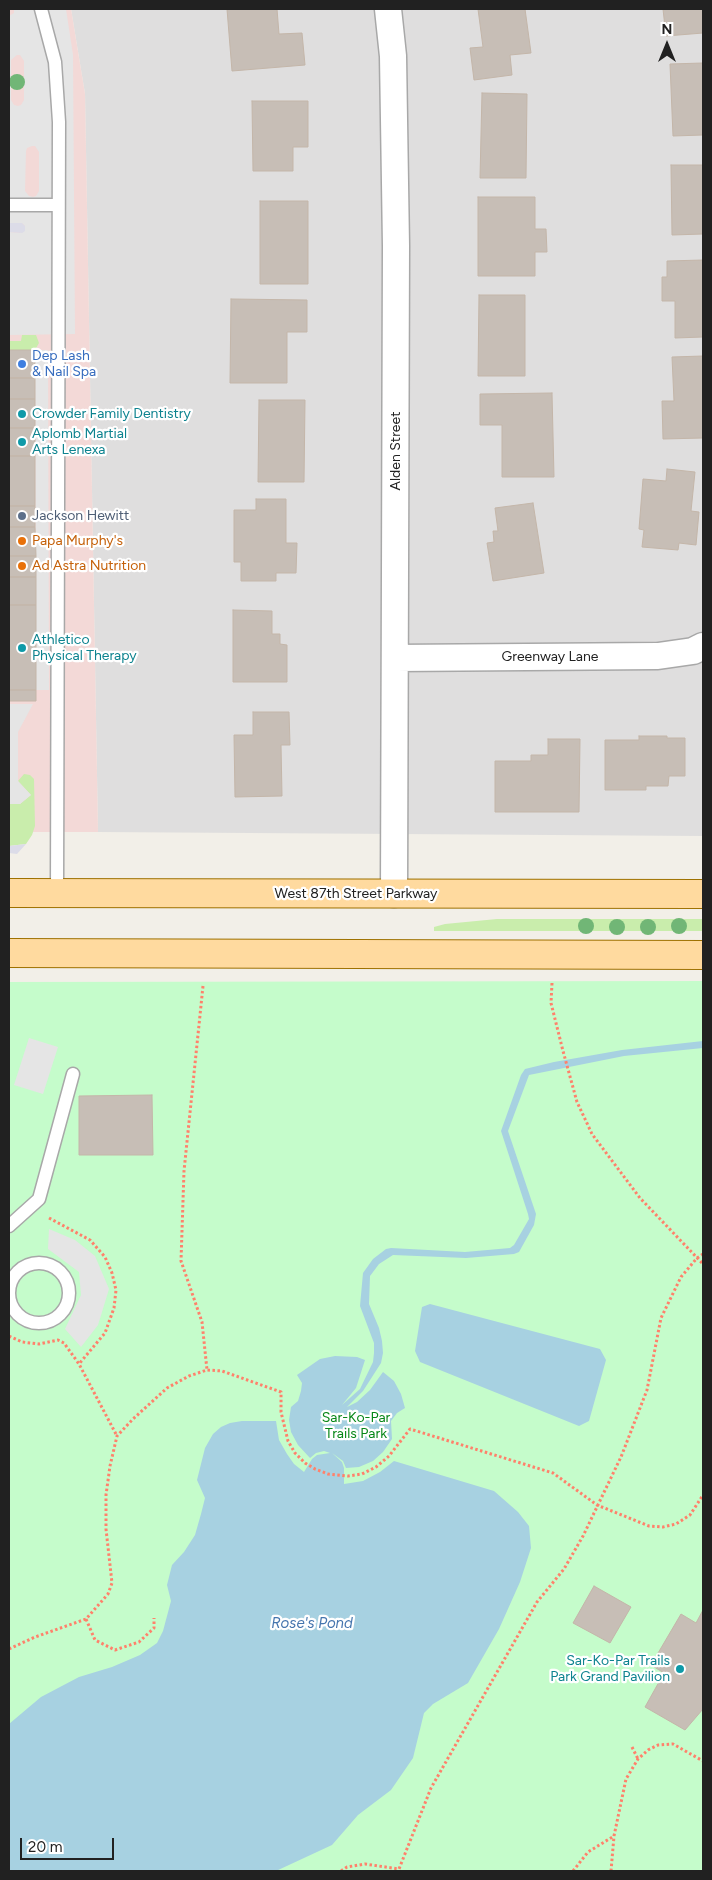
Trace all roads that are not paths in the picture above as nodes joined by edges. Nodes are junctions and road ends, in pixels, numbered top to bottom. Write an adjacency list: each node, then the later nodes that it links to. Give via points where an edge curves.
1 (41, 9): 4 (lane, via 55,62 59,122)
2 (388, 9): 6 (street, Alden Street, via 393,56 396,246)
3 (9, 205): 4 (lane)
4 (58, 205): 7 (lane)
5 (703, 646): 6 (street, Greenway Lane, via 693,651 658,656)
6 (395, 658): 9 (street, Alden Street)
7 (57, 892): 8 (main road, West 87th Street Parkway); 9 (main road, West 87th Street Parkway)
8 (9, 893)
9 (394, 894): 10 (main road, West 87th Street Parkway)
10 (703, 894)
11 (9, 952): 12 (main road)
12 (703, 955)
13 (73, 1074): 14 (lane, via 39,1199)
14 (9, 1226)
15 (9, 1292): 15 (lane, via 15,1311 28,1320 42,1323 60,1315 70,1297 66,1278 60,1270 42,1262 23,1267 11,1282)

